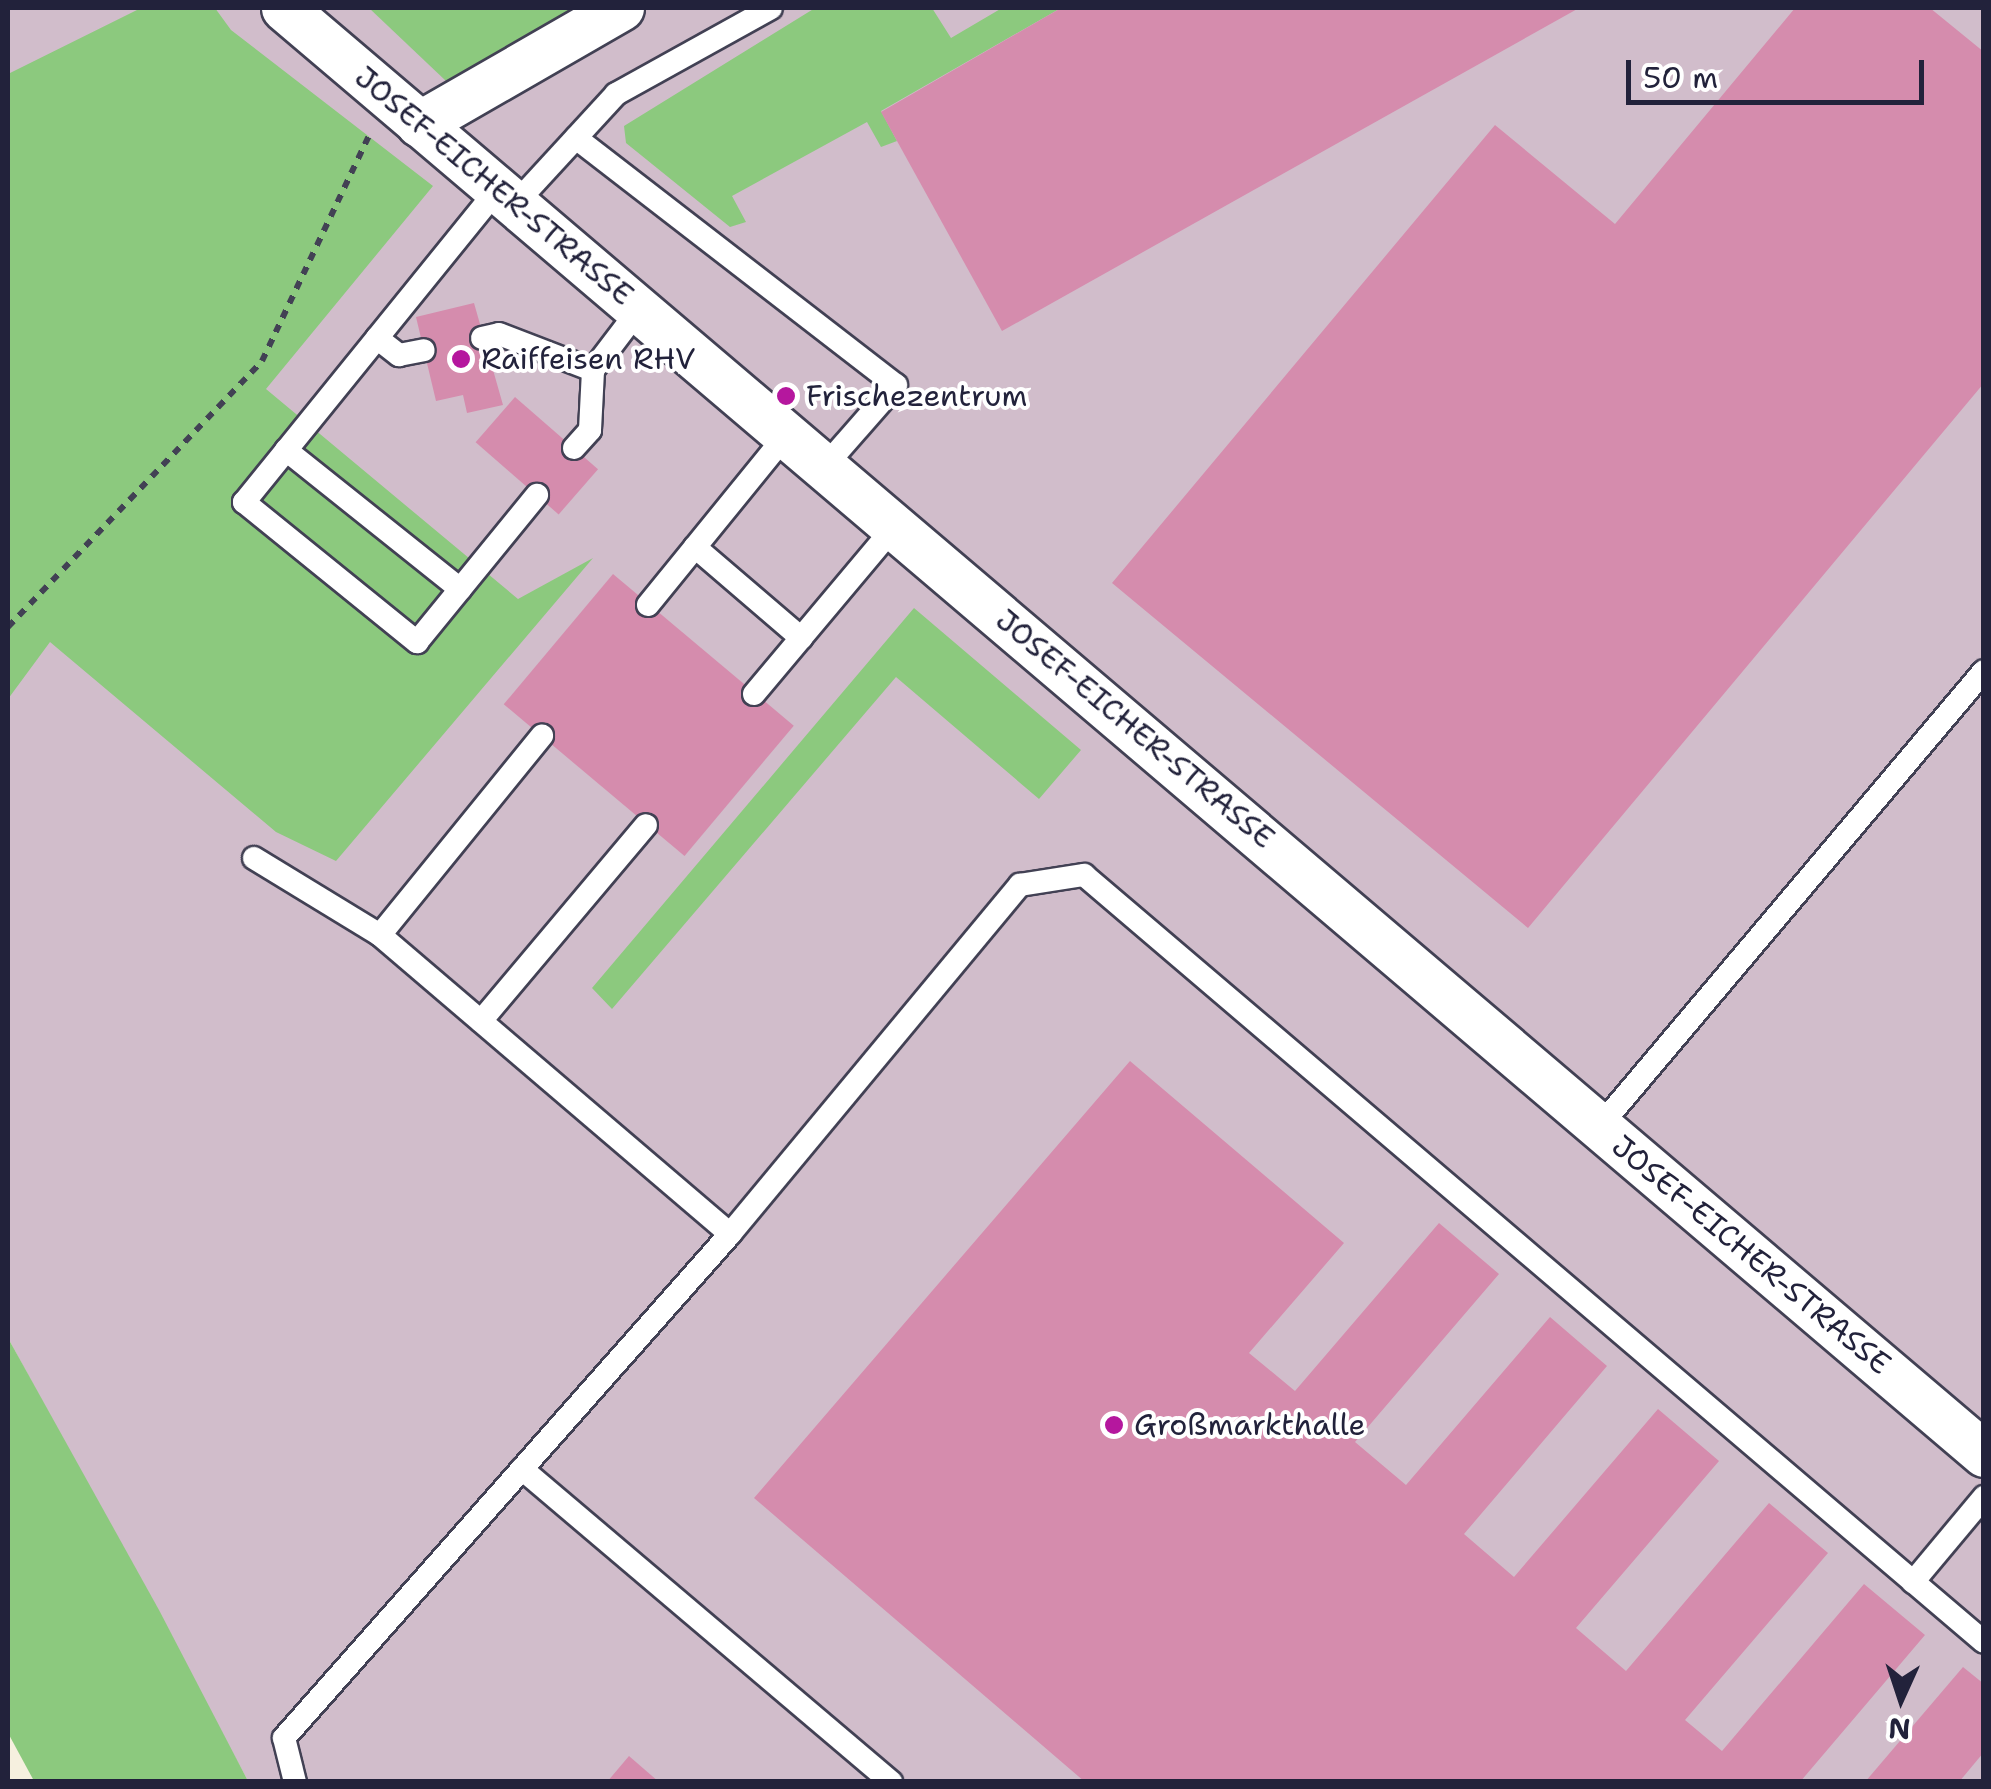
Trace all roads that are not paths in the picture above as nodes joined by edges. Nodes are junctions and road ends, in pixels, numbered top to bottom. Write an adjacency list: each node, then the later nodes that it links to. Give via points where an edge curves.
1 (284, 8): 4 (street, JOSEF-EICHER-STRASSE)
2 (621, 8): 4 (street)
3 (772, 8): 5 (lane, via 616,94)
4 (419, 124): 6 (street, JOSEF-EICHER-STRASSE)
5 (576, 138): 6 (lane); 15 (lane, via 896,386)
6 (506, 197): 7 (street, JOSEF-EICHER-STRASSE); 8 (lane)
7 (640, 308): 11 (lane); 12 (street, JOSEF-EICHER-STRASSE)
8 (377, 338): 10 (lane, via 399,356); 14 (lane)
9 (482, 338): 11 (lane, via 499,334)
10 (424, 350)
11 (593, 370): 13 (lane, via 590,430)
12 (788, 433): 15 (street, JOSEF-EICHER-STRASSE); 18 (lane)
13 (574, 448)
14 (286, 450): 19 (lane); 19 (lane, via 244,502 417,642)
15 (826, 465): 17 (street, JOSEF-EICHER-STRASSE)
16 (537, 494): 19 (lane)
17 (896, 525): 21 (lane); 29 (street, JOSEF-EICHER-STRASSE)
18 (695, 547): 20 (lane); 21 (lane)
19 (460, 589)
20 (648, 605)
21 (801, 638): 23 (lane)
22 (1984, 671): 29 (lane)
23 (754, 694)
24 (542, 736): 27 (lane)
25 (646, 824): 28 (lane)
26 (254, 858): 27 (lane)
27 (380, 935): 28 (lane)
28 (481, 1021): 30 (lane)
29 (1600, 1126): 31 (street, JOSEF-EICHER-STRASSE)
30 (730, 1234): 32 (lane); 34 (lane, via 1020,884 1084,875)
31 (1984, 1454)
32 (522, 1469): 36 (lane, via 284,1738); 37 (lane)
33 (1984, 1498): 34 (lane)
34 (1914, 1582): 35 (lane)
35 (1984, 1642)
36 (295, 1782)
37 (891, 1782)

